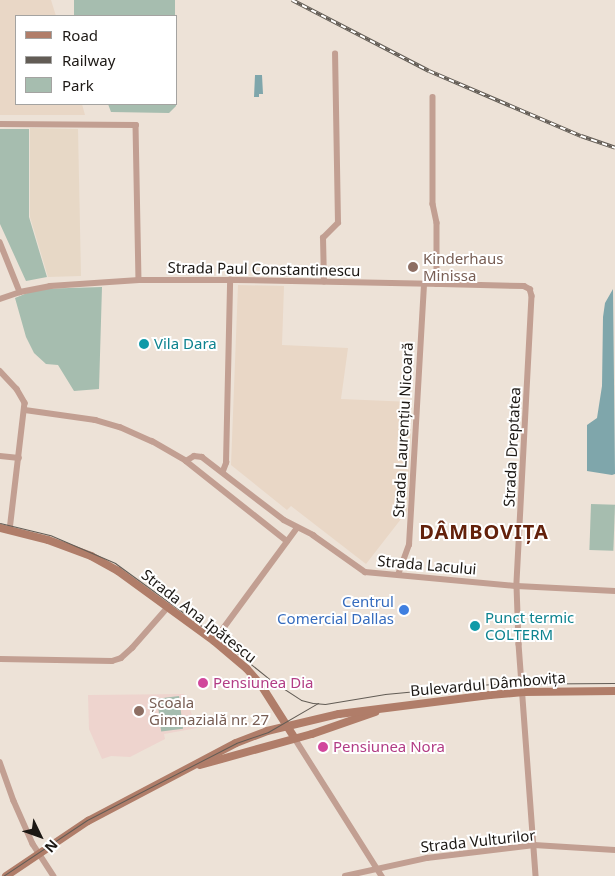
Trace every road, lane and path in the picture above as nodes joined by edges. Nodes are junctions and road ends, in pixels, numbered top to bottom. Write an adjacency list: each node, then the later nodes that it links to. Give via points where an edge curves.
1 (335, 54): 7 (street, via 338,224 323,238)
2 (433, 97): 9 (street)
3 (0, 124): 5 (street, via 136,125)
4 (0, 242): 11 (street)
5 (140, 280): 6 (street, Strada Paul Constantinescu); 11 (street, Strada Paul Constantinescu, via 50,286)
6 (234, 280): 7 (street, Strada Paul Constantinescu); 18 (street)
7 (324, 282): 8 (street, Strada Paul Constantinescu)
8 (424, 284): 9 (street, Strada Paul Constantinescu); 23 (street, Strada Laurențiu Nicoară, via 409,545)
9 (437, 284): 10 (street, Strada Paul Constantinescu, via 524,286)
10 (530, 289): 24 (street, Strada Dreptatea)
11 (20, 292): 12 (street, Strada Paul Constantinescu)
12 (0, 299)
13 (1, 372): 14 (street, via 23,397)
14 (25, 410): 16 (street); 17 (street, Strada Lacului, via 120,427)
15 (0, 456): 16 (street)
16 (19, 458): 21 (street)
17 (186, 461): 18 (street, Strada Lacului, via 197,455); 22 (street, Strada Lacului)
18 (223, 472): 20 (street, Strada Lacului)
19 (0, 528): 21 (main road, Strada Ana Ipătescu)
20 (296, 528): 22 (street); 23 (street, Strada Lacului, via 313,535 361,570)
21 (10, 530): 26 (main road, Strada Ana Ipătescu, via 91,556)
22 (288, 541): 27 (street)
23 (398, 575): 24 (street, Strada Lacului)
24 (517, 586): 25 (street, Strada Lacului); 30 (street, Strada Dreptatea, via 518,644)
25 (615, 591)
26 (168, 607): 27 (main road, Strada Ana Ipătescu); 28 (street, via 121,658)
27 (214, 641): 32 (main road, Strada Ana Ipătescu, via 255,677)
28 (0, 659)
29 (615, 691): 30 (main road, Bulevardul Dâmbovița)
30 (524, 692): 31 (main road, Bulevardul Dâmbovița); 36 (street, Strada Dreptatea)
31 (394, 706): 32 (main road, Bulevardul Dâmbovița, via 339,714); 33 (main road, Bulevardul Dâmbovița)
32 (287, 727): 33 (main road, Strada Ana Ipătescu); 35 (main road, Bulevardul Dâmbovița, via 236,743)
33 (294, 737): 35 (main road, Bulevardul Dâmbovița); 39 (street, Strada Ana Ipătescu)
34 (0, 762): 38 (street)
35 (195, 766): 38 (main road, Bulevardul Dâmbovița, via 88,821)
36 (534, 845): 37 (street, Strada Vulturilor); 39 (street, Strada Vulturilor, via 428,858); 44 (street, Strada Dreptatea)
37 (615, 850)
38 (38, 853): 40 (main road, Bulevardul Dâmbovița); 41 (street)
39 (377, 868): 42 (street, Strada Vulturilor); 43 (street, Strada Ana Ipătescu)
40 (6, 876)
41 (54, 876)
42 (345, 876)
43 (382, 876)
44 (536, 876)

